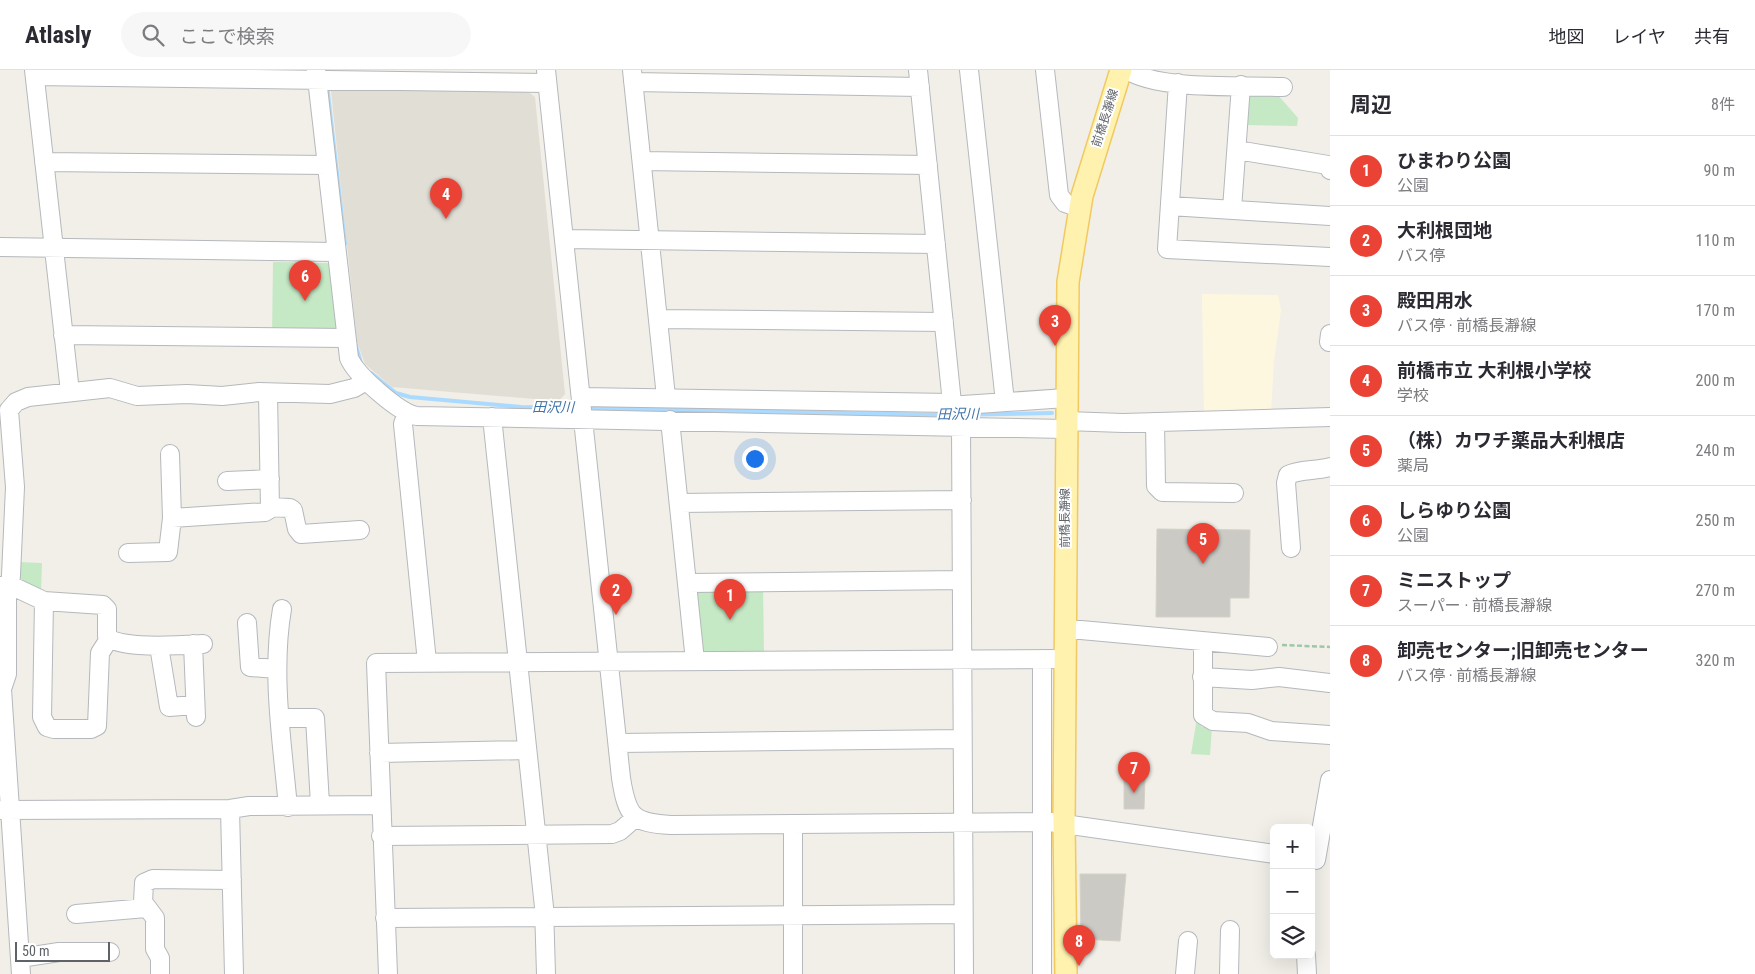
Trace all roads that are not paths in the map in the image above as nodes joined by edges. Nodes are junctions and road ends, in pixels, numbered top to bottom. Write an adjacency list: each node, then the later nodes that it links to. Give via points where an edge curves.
1 (969, 70): 43 (street)
2 (1045, 70): 20 (street, via 1059,196 1065,203)
3 (1121, 70): 20 (main road, 前橋長瀞線)
4 (1127, 70): 10 (street, via 1138,77)
5 (34, 73): 6 (street); 15 (street)
6 (317, 75): 7 (street); 17 (street)
7 (546, 76): 23 (street)
8 (633, 76): 9 (street); 14 (street)
9 (919, 78): 16 (street)
10 (1178, 83): 11 (street); 19 (street)
11 (1241, 85): 12 (street); 13 (street)
12 (1283, 87)
13 (1237, 150): 18 (street, via 1328,164); 21 (street)
14 (642, 161): 16 (street); 24 (street)
15 (44, 162): 17 (street); 27 (street)
16 (928, 164): 25 (street)
17 (327, 165): 28 (street)
18 (1330, 170)
19 (1170, 206): 21 (street); 29 (street, via 1167,250)
20 (1080, 208): 41 (main road, 前橋長瀞線, via 1068,282)
21 (1232, 209): 22 (street)
22 (1330, 216)
23 (564, 238): 24 (street); 39 (street)
24 (650, 238): 25 (street); 30 (street)
25 (936, 244): 31 (street)
26 (0, 247): 27 (street)
27 (53, 248): 28 (street); 33 (street)
28 (336, 252): 34 (street)
29 (1330, 257)
30 (658, 319): 31 (street); 40 (street)
31 (944, 322): 44 (street)
32 (1330, 334): 35 (street)
33 (63, 335): 34 (street); 37 (street)
34 (345, 338): 36 (street, via 352,364)
35 (1330, 342)
36 (366, 381): 38 (street, via 354,388 330,394); 46 (street)
37 (70, 392): 38 (street, via 110,388 137,396); 45 (street, via 28,397)
38 (268, 393): 58 (street)
39 (581, 397): 40 (street); 49 (street)
40 (666, 397): 42 (street)
41 (1066, 398): 43 (street); 53 (main road, 前橋長瀞線)
42 (811, 400): 44 (street); 52 (street)
43 (1005, 402): 44 (street)
44 (952, 403)
45 (6, 404): 55 (street)
46 (407, 413): 47 (street, via 417,416); 84 (street, via 403,424)
47 (492, 417): 49 (street); 85 (street)
48 (1330, 417): 51 (street)
49 (583, 418): 50 (street); 82 (street)
50 (670, 420): 52 (street); 62 (street)
51 (1155, 422): 53 (street); 60 (street, via 1156,486 1162,492)
52 (810, 424): 54 (street)
53 (1066, 425): 54 (street); 74 (main road, 前橋長瀞線)
54 (961, 427): 61 (street)
55 (5, 429): 70 (street, via 15,493)
56 (170, 454): 64 (street)
57 (1330, 467): 66 (street, via 1288,475)
58 (270, 479): 59 (street); 63 (street)
59 (226, 481)
60 (1234, 493)
61 (962, 500): 62 (street); 68 (street)
62 (679, 503): 69 (street)
63 (278, 507): 64 (street, via 265,512); 65 (street, via 290,508 296,514 296,525 302,534)
64 (172, 518): 67 (street, via 168,552)
65 (360, 530)
66 (1291, 548)
67 (128, 553)
68 (962, 580): 69 (street); 81 (street)
69 (687, 583): 83 (street)
70 (5, 586): 71 (street); 100 (street, via 7,674 2,689)
71 (44, 601): 75 (street, via 103,605 107,609); 75 (street, via 42,716 47,727 91,729 97,726 100,653)
72 (282, 609): 86 (street)
73 (247, 623): 86 (street, via 250,667)
74 (1065, 630): 76 (street); 80 (main road, 前橋長瀞線)
75 (109, 639): 77 (street)
76 (1203, 642): 78 (street); 87 (street)
77 (159, 646): 77 (street, via 198,644 195,711 169,706)
78 (1268, 647)
79 (1042, 659): 80 (street); 81 (street); 102 (street)
80 (1065, 659): 105 (main road, 前橋長瀞線)
81 (963, 660): 83 (street); 91 (street)
82 (609, 661): 83 (street); 85 (street); 92 (street)
83 (695, 661)
84 (427, 662): 85 (street); 94 (street, via 380,662 375,666)
85 (518, 662): 93 (street)
86 (277, 669): 89 (street)
87 (1202, 677): 88 (street, via 1252,680 1279,677); 90 (street, via 1203,716 1214,721 1248,723 1272,731)
88 (1330, 683)
89 (280, 718): 96 (street, via 315,718); 98 (street)
90 (1330, 735)
91 (962, 739): 92 (street); 103 (street)
92 (619, 743): 101 (street, via 624,797)
93 (527, 750): 94 (street); 106 (street)
94 (379, 753): 97 (street)
95 (1330, 780): 109 (street)
96 (320, 804): 97 (street); 98 (street)
97 (381, 805): 107 (street)
98 (288, 807): 99 (street)
99 (230, 809): 100 (street); 110 (street)
100 (6, 810): 121 (street, via 15,868)
101 (635, 818): 104 (street, via 655,824); 106 (street, via 612,834)
102 (1042, 822): 103 (street); 105 (street); 128 (street)
103 (963, 823): 104 (street); 113 (street)
104 (793, 824): 114 (street)
105 (1064, 824): 108 (street); 129 (main road, 前橋長瀞線)
106 (537, 835): 107 (street); 115 (street)
107 (381, 836): 116 (street)
108 (1270, 853)
109 (1319, 860)
110 (232, 880): 111 (street, via 149,879 144,886); 123 (street)
111 (146, 908): 112 (street); 122 (street, via 155,918 155,948 160,958)
112 (76, 914)
113 (963, 914): 114 (street); 127 (street)
114 (793, 915): 115 (street); 126 (street)
115 (545, 917): 116 (street); 125 (street)
116 (385, 918): 124 (street)
117 (1230, 930): 131 (street)
118 (1188, 941): 130 (street)
119 (110, 952): 121 (street, via 59,952)
120 (1306, 959): 132 (street)
121 (21, 966)
122 (160, 974)
123 (234, 974)
124 (388, 974)
125 (546, 974)
126 (793, 974)
127 (964, 974)
128 (1042, 974)
129 (1066, 974)
130 (1185, 974)
131 (1230, 974)
132 (1307, 974)

